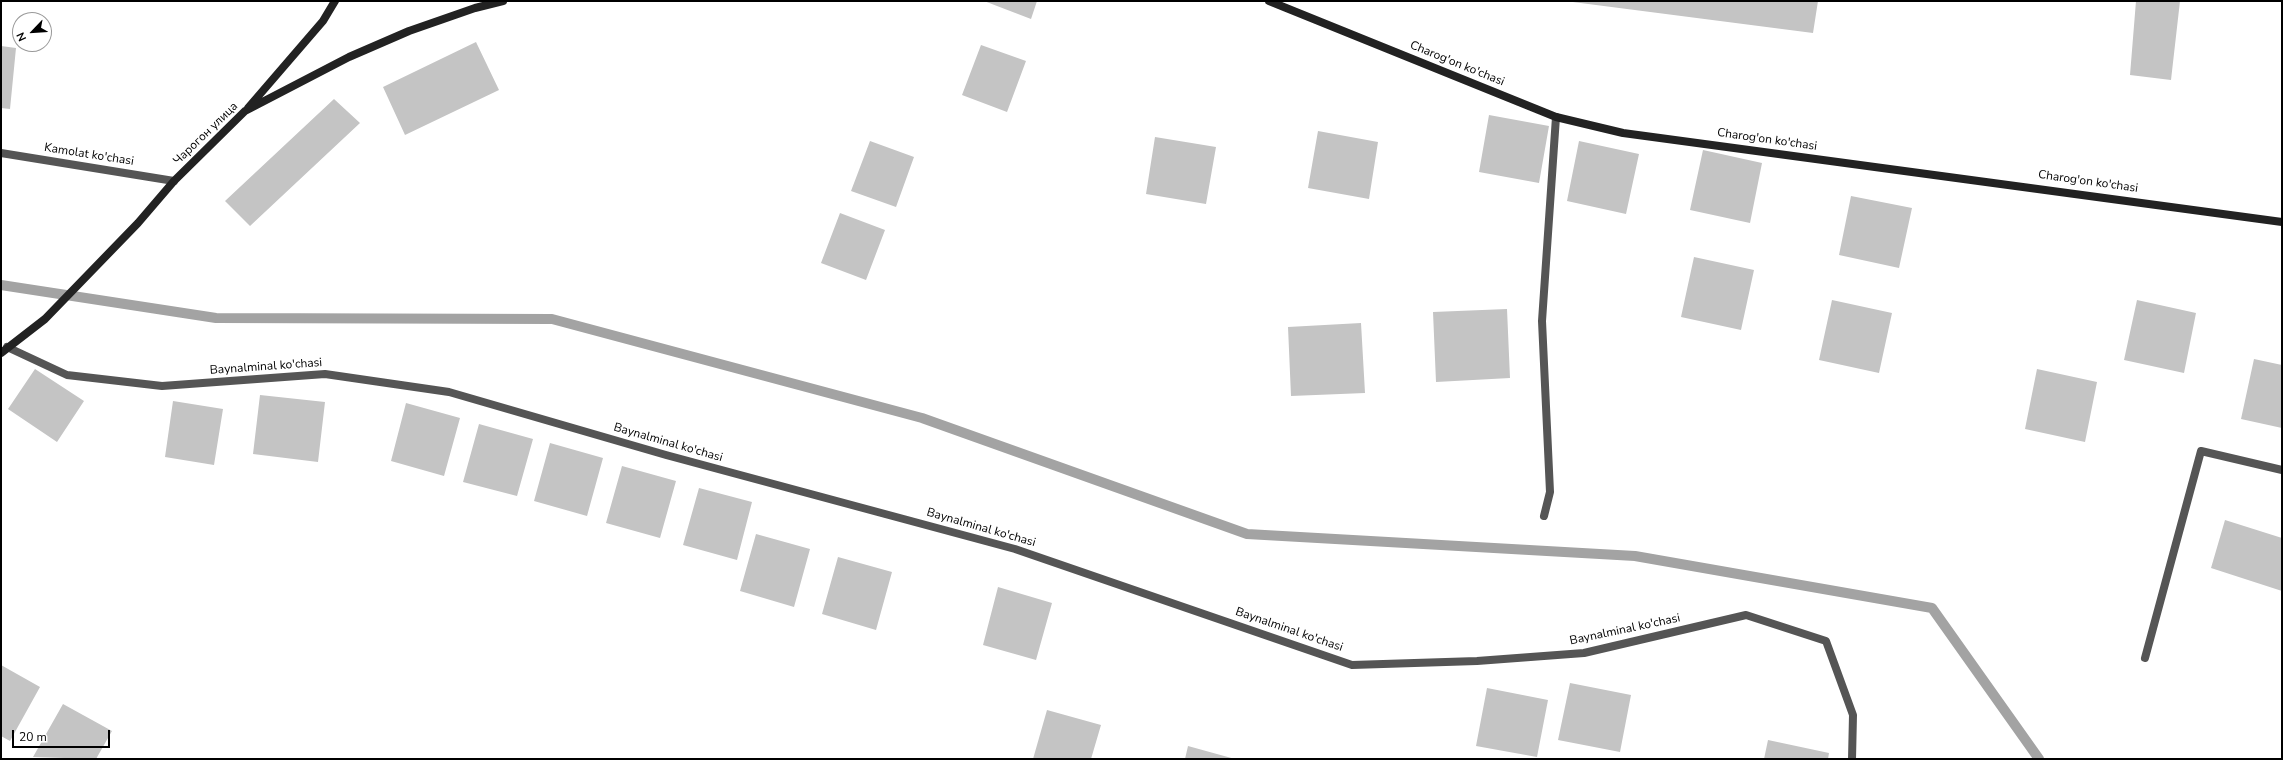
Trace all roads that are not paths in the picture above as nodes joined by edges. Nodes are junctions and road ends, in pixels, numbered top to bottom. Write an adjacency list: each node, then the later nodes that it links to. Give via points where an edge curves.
1 (335, 1): 4 (main road, via 323,21)
2 (503, 1): 4 (main road, Чарогон улица, via 409,31 349,57)
3 (1269, 1): 5 (main road, Charog'on ko'chasi)
4 (245, 111): 7 (main road, Чарогон улица)
5 (1556, 116): 8 (main road, Charog'on ko'chasi, via 1623,133); 11 (street, via 1542,320 1550,492)
6 (1, 153): 7 (street, Kamolat ko'chasi)
7 (174, 181): 9 (main road, Чарогон улица, via 138,223 45,319)
8 (2282, 222)
9 (4, 350): 13 (street, Baynalminal ko'chasi, via 67,375 162,386 325,374 449,392 666,455 1015,549 1352,665 1477,661 1584,653 1746,615 1826,641 1853,714)
10 (2282, 470): 12 (street, via 2201,451)
11 (1544, 516)
12 (2144, 658)
13 (1852, 759)

